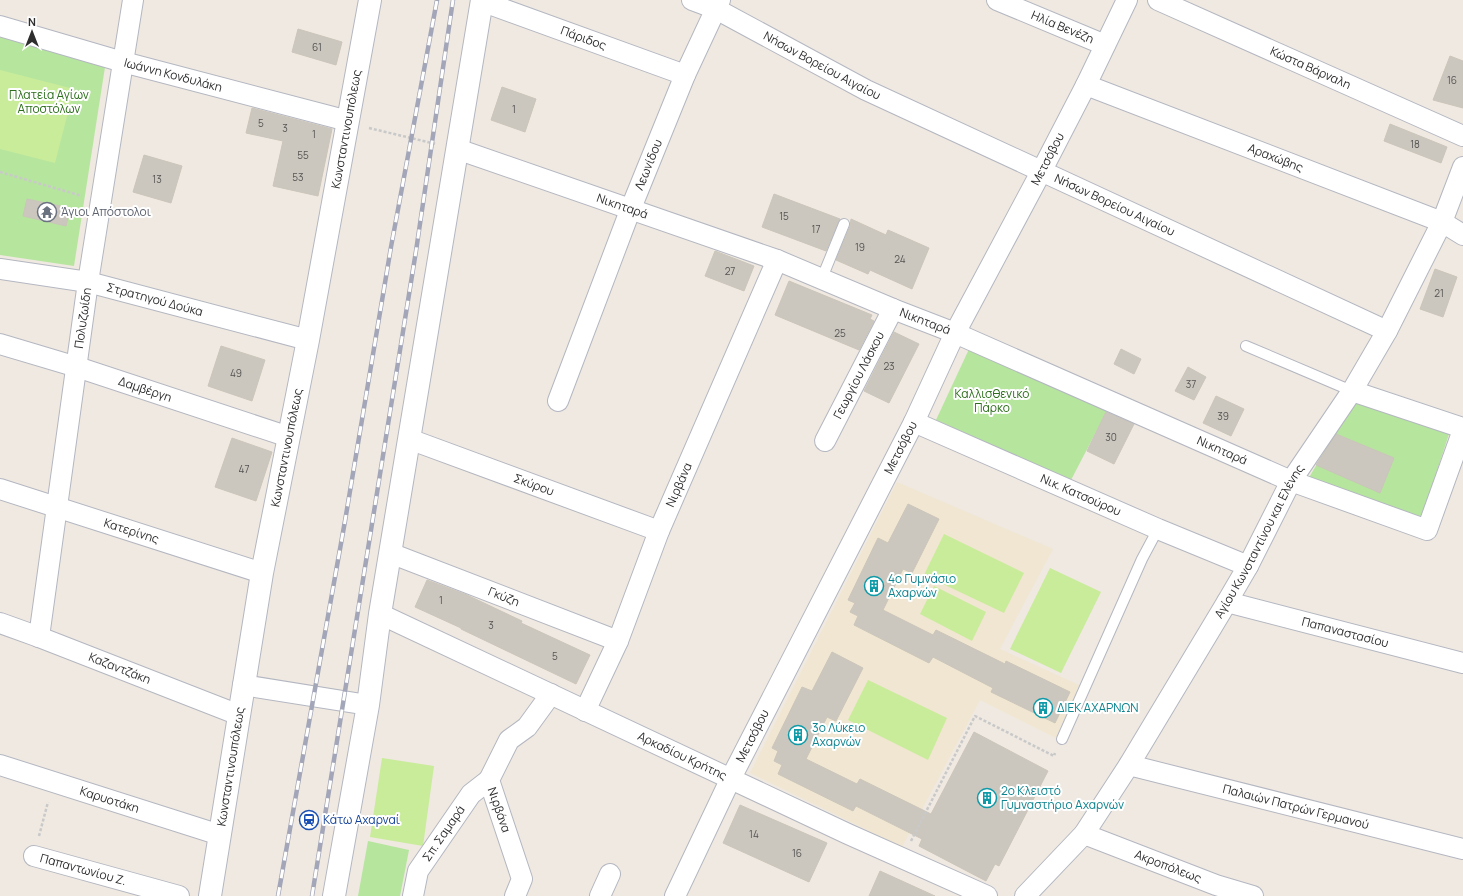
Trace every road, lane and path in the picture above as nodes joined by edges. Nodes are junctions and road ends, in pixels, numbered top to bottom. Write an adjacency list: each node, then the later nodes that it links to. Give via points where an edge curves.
1 (133, 0): 11 (street, Πολυζωίδη)
2 (370, 0): 14 (street, Κωνσταντινουπόλεως)
3 (692, 0): 8 (street, Νήσων Βορείου Αιγαίου)
4 (997, 0): 10 (street, Ηλία Βενέζη)
5 (1127, 0): 10 (street, Μετσόβου)
6 (1158, 0): 15 (street, Κώστα Βάρναλη)
7 (482, 1): 12 (street, Πάριδος); 16 (street)
8 (718, 5): 12 (street, Λεωνίδου); 19 (street, Νήσων Βορείου Αιγαίου, via 866,90)
9 (0, 26): 11 (street, Ιωάννη Κονδυλάκη)
10 (1105, 45): 13 (street, Μετσόβου)
11 (123, 62): 14 (street, Ιωάννη Κονδυλάκη); 28 (street, Πολυζωίδη)
12 (685, 75): 21 (street, Λεωνίδου)
13 (1086, 85): 19 (street, Μετσόβου); 22 (street, Αραχώβης)
14 (348, 121): 16 (path); 32 (street, Κωνσταντινουπόλεως)
15 (1463, 136)
16 (457, 149): 21 (street, Νικηταρά); 41 (street)
17 (1463, 167): 22 (street, Αγίου Κωνσταντίνου και Ελένης)
18 (0, 172): 20 (path)
19 (1041, 172): 30 (street, Νήσων Βορείου Αιγαίου); 31 (street, Μετσόβου)
20 (84, 197)
21 (631, 208): 25 (street, Νικηταρά); 37 (street, Λεωνίδου)
22 (1442, 222): 24 (street, Αραχώβης); 30 (street, Αγίου Κωνσταντίνου και Ελένης)
23 (844, 224): 27 (lane)
24 (1463, 235)
25 (777, 260): 27 (street, Νικηταρά); 48 (street, Νιρβάνα)
26 (0, 269): 28 (street, Στρατηγού Δούκα)
27 (822, 278): 29 (street, Νικηταρά)
28 (88, 282): 32 (street, Στρατηγού Δούκα); 35 (street, Πολυζωίδη)
29 (893, 309): 31 (street, Νικηταρά); 42 (street, Γεωργίου Λάσκου)
30 (1387, 331): 36 (street, Αγίου Κωνσταντίνου και Ελένης)
31 (955, 333): 38 (street, Μετσόβου); 44 (street, Νικηταρά)
32 (308, 340): 40 (street, Κωνσταντινουπόλεως)
33 (0, 344): 35 (street, Δαμβέργη)
34 (1246, 346): 36 (lane)
35 (77, 367): 40 (street, Δαμβέργη); 46 (street, Πολυζωίδη)
36 (1352, 391): 39 (street, Νικηταρά); 44 (street, Αγίου Κωνσταντίνου και Ελένης)
37 (558, 401)
38 (914, 422): 47 (street, Νικ. Κατσούρου); 66 (street, Μετσόβου)
39 (1463, 429): 43 (street, Νικηταρά)
40 (289, 437): 51 (street, Κωνσταντινουπόλεως)
41 (409, 439): 48 (street, Σκύρου); 49 (street)
42 (825, 441)
43 (1457, 468): 44 (street, Νικηταρά, via 1427,530)
44 (1291, 481): 50 (street, Αγίου Κωνσταντίνου και Ελένης)
45 (0, 489): 46 (street, Κατερίνης)
46 (57, 507): 51 (street, Κατερίνης); 55 (street, Πολυζωίδη)
47 (1158, 529): 50 (street, Νικ. Κατσούρου); 63 (lane)
48 (659, 531): 56 (street, Νιρβάνα)
49 (390, 553): 53 (street); 56 (street, Γκύζη)
50 (1248, 566): 52 (street, Αγίου Κωνσταντίνου και Ελένης)
51 (262, 573): 58 (street, Κωνσταντινουπόλεως)
52 (1227, 602): 57 (street, Παπαναστασίου); 65 (street, Αγίου Κωνσταντίνου και Ελένης)
53 (380, 614): 59 (street, Αρκαδίου Κρήτης); 60 (street)
54 (0, 624): 55 (street, Καζαντζάκη)
55 (39, 637): 62 (street, Καζαντζάκη)
56 (618, 640): 61 (street, Νιρβάνα)
57 (1463, 663)
58 (243, 685): 60 (street); 62 (street, Κωνσταντινουπόλεως)
59 (551, 694): 61 (street, Αρκαδίου Κρήτης); 67 (street, Νιρβάνα, via 527,727 509,740)
60 (368, 705): 77 (street)
61 (585, 711): 66 (street, Αρκαδίου Κρήτης)
62 (238, 714): 70 (street, Κωνσταντινουπόλεως)
63 (1062, 739): 73 (path, via 1054,756 975,716)
64 (0, 765): 68 (street, Καρυοτάκη)
65 (1129, 765): 69 (street, Αγίου Κωνσταντίνου και Ελένης); 71 (street, Παλαιών Πατρών Γερμανού)
66 (731, 778): 73 (street, Αρκαδίου Κρήτης); 81 (street, Μετσόβου)
67 (489, 780): 78 (street, Σπ. Σαμαρά, via 471,794 418,871); 79 (street, Νιρβάνα, via 522,879)
68 (53, 782): 70 (street, Καρυοτάκη); 72 (path)
69 (1084, 834): 83 (street, Αγίου Κωνσταντίνου και Ελένης); 84 (street, Ακροπόλεως, via 1216,885)
70 (220, 835): 76 (street, Κωνσταντινουπόλεως)
71 (1463, 849)
72 (34, 856): 75 (street, Παπαντωνίου Ζ.)
73 (903, 858): 82 (street, Αρκαδίου Κρήτης)
74 (610, 874): 80 (street)
75 (179, 896)
76 (210, 896)
77 (334, 896)
78 (413, 896)
79 (515, 896)
80 (600, 896)
81 (675, 896)
82 (986, 896)
83 (1025, 896)
84 (1253, 896)

